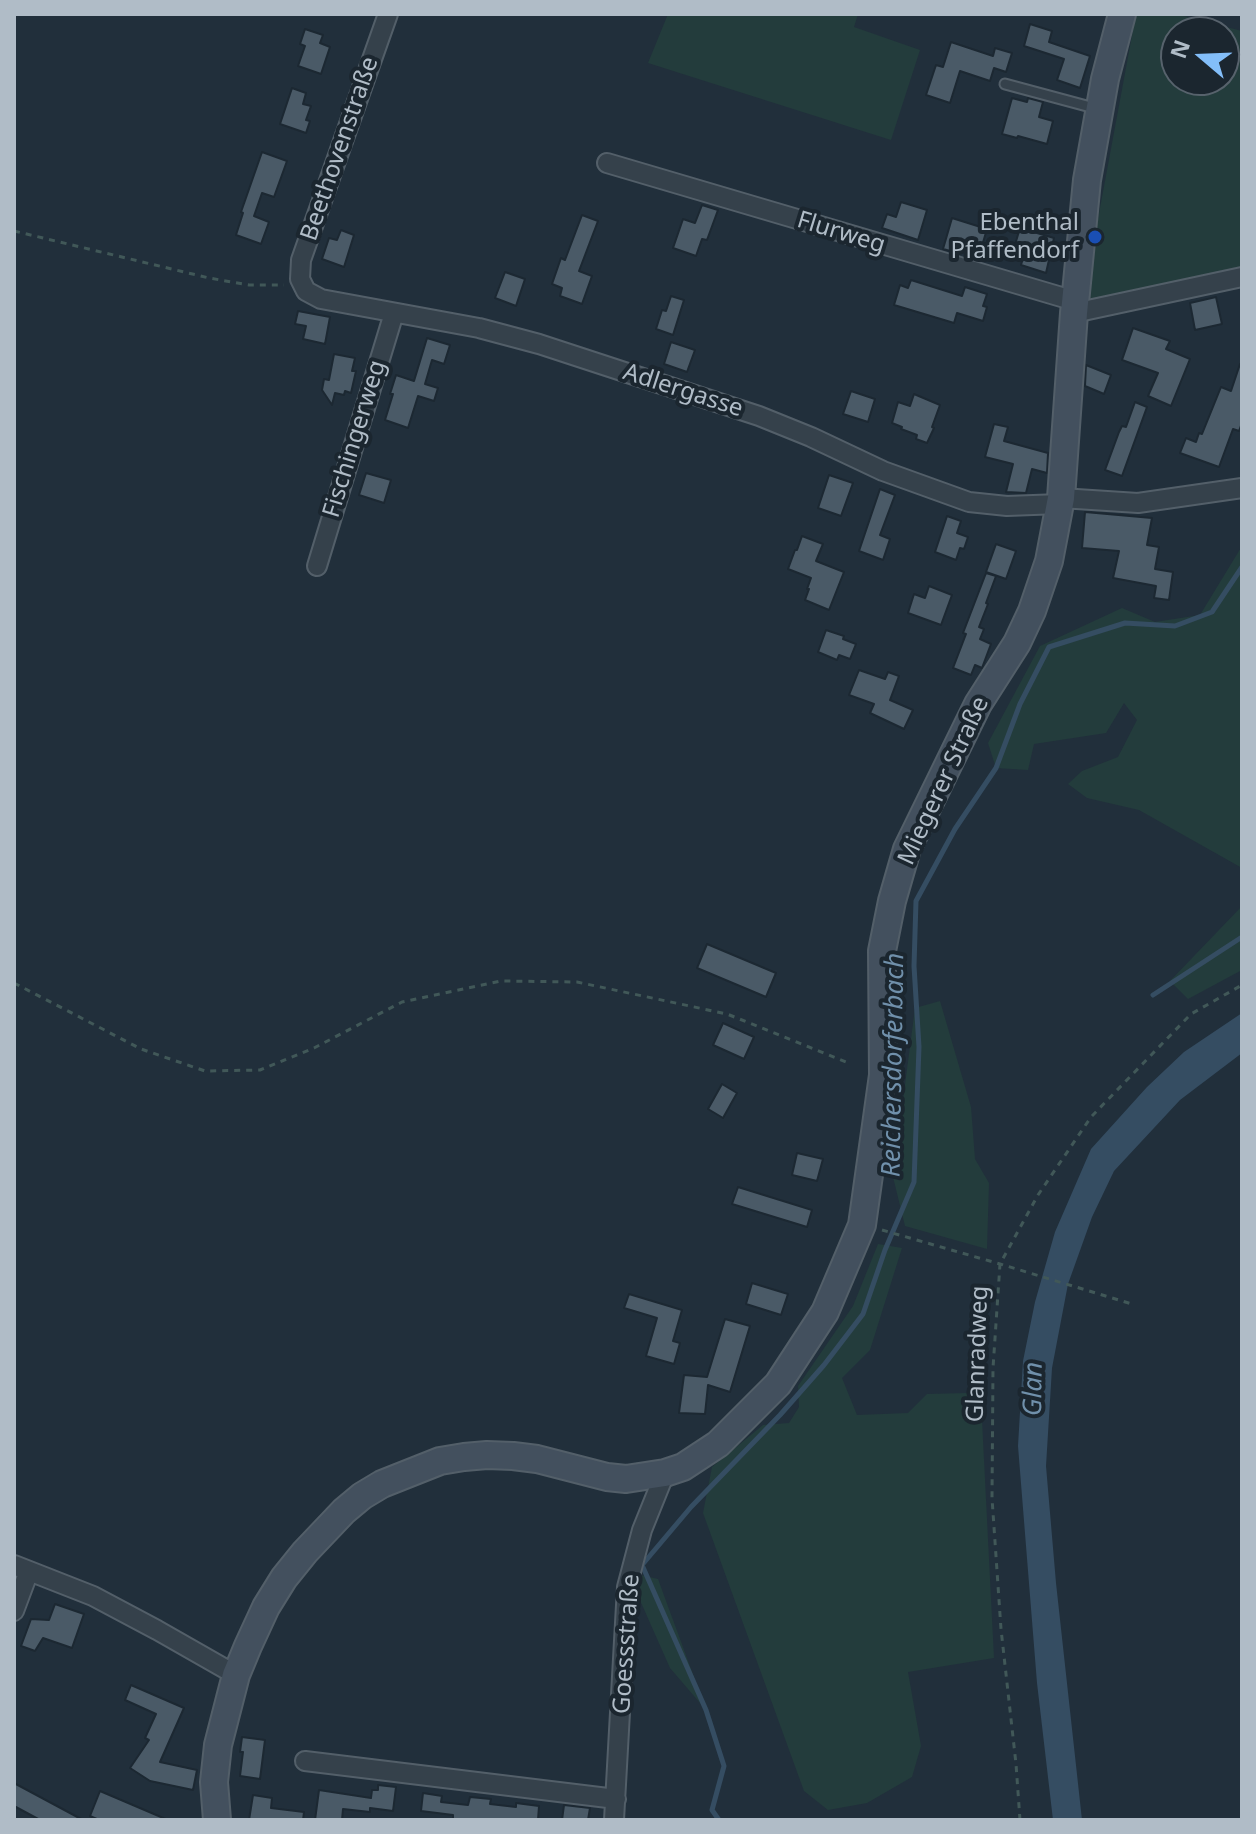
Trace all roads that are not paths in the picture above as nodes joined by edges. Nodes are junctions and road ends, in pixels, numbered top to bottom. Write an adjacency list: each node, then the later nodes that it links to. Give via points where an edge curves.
1 (388, 14): 7 (street, Beethovenstraße, via 301,260)
2 (1122, 14): 4 (main road, Miegerer Straße)
3 (1005, 84): 4 (lane)
4 (1098, 109): 8 (main road, Miegerer Straße)
5 (607, 163): 8 (street, Flurweg)
6 (1242, 277): 8 (street)
7 (302, 285): 9 (street, Adlergasse, via 321,299)
8 (1074, 307): 11 (main road, Miegerer Straße)
9 (394, 313): 11 (street, Adlergasse, via 539,344 711,400 969,502 1007,506); 12 (street, Fischingerweg)
10 (1242, 488): 11 (street, Adlergasse, via 1138,503)
11 (1061, 501): 13 (main road, Miegerer Straße, via 1032,611 978,704 907,849 892,901 882,951 883,1075 862,1225 825,1312 778,1384 718,1444)
12 (317, 566)
13 (665, 1473): 16 (main road, Miegerer Straße, via 607,1477 537,1459 487,1455 440,1461 382,1484 344,1511 291,1569 266,1607); 18 (street, Goessstraße, via 627,1587)
14 (21, 1568): 15 (street); 16 (street, via 93,1596)
15 (14, 1611)
16 (236, 1675): 19 (main road, Miegerer Straße, via 214,1768)
17 (305, 1761): 18 (street)
18 (616, 1799): 20 (street, Goessstraße)
19 (217, 1820)
20 (614, 1820)

